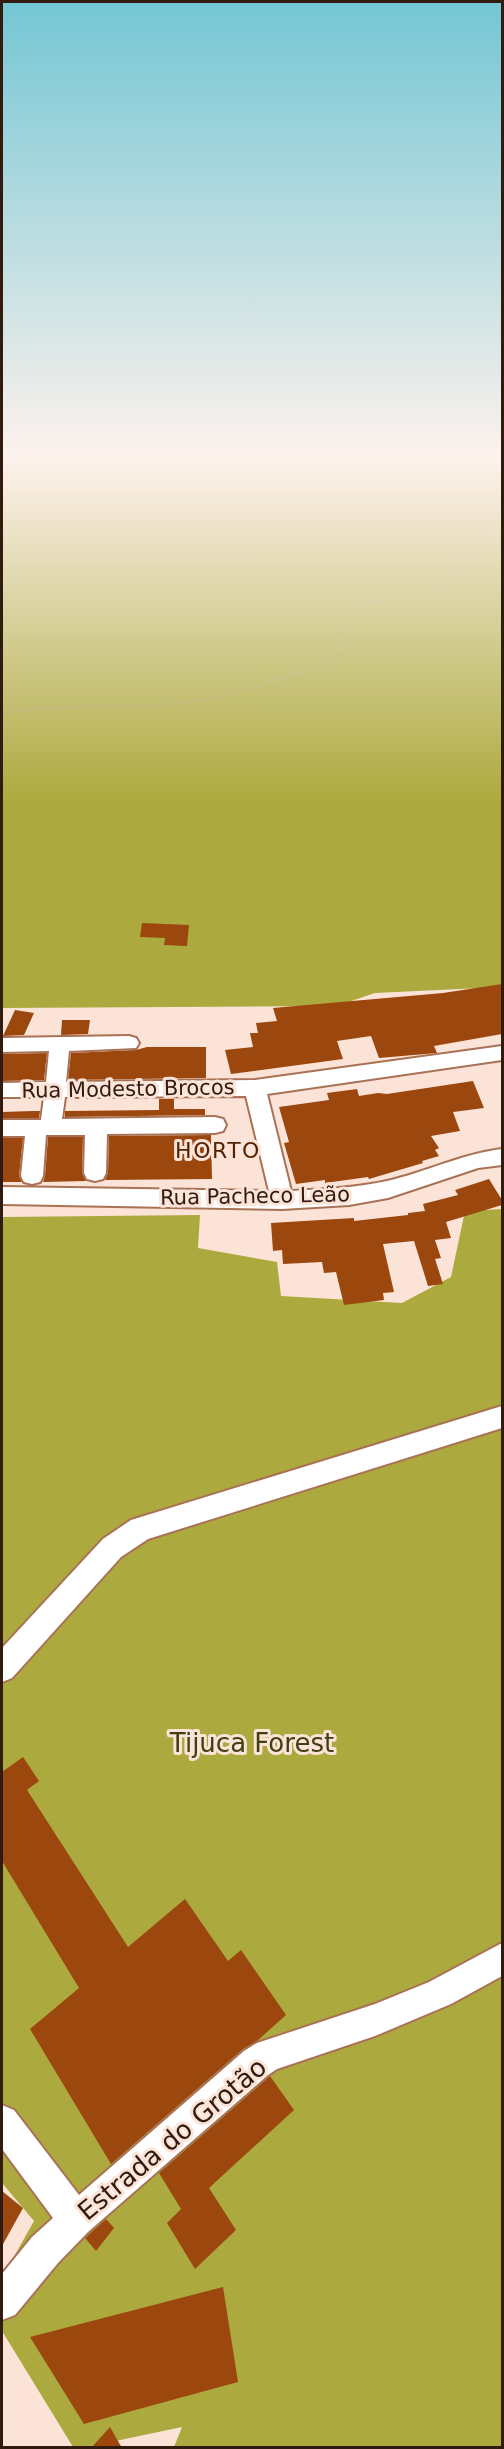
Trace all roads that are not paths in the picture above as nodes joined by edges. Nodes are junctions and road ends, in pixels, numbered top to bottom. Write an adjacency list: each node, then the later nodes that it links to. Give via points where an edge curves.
1 (129, 1043): 2 (street)
2 (60, 1044): 3 (street); 7 (street)
3 (2, 1045)
4 (502, 1053): 5 (street, Rua Modesto Brocos)
5 (255, 1088): 7 (street, Rua Modesto Brocos); 16 (street)
6 (2, 1090): 7 (street, Rua Modesto Brocos)
7 (55, 1090): 9 (street)
8 (214, 1125): 10 (street)
9 (43, 1127): 10 (street); 11 (street); 14 (street)
10 (96, 1127): 13 (street)
11 (2, 1128)
12 (502, 1157): 16 (street, Rua Pacheco Leão, via 478,1160 388,1189)
13 (94, 1173)
14 (32, 1176)
15 (2, 1196): 16 (street, Rua Pacheco Leão)
16 (282, 1200)
17 (502, 1416): 18 (street, via 140,1529 112,1548)
18 (2, 1668)
19 (502, 1959): 21 (street, Estrada do Grotão, via 440,1994 268,2055)
20 (2, 2122): 21 (street)
21 (76, 2220): 22 (street, Estrada do Grotão)
22 (2, 2302)

